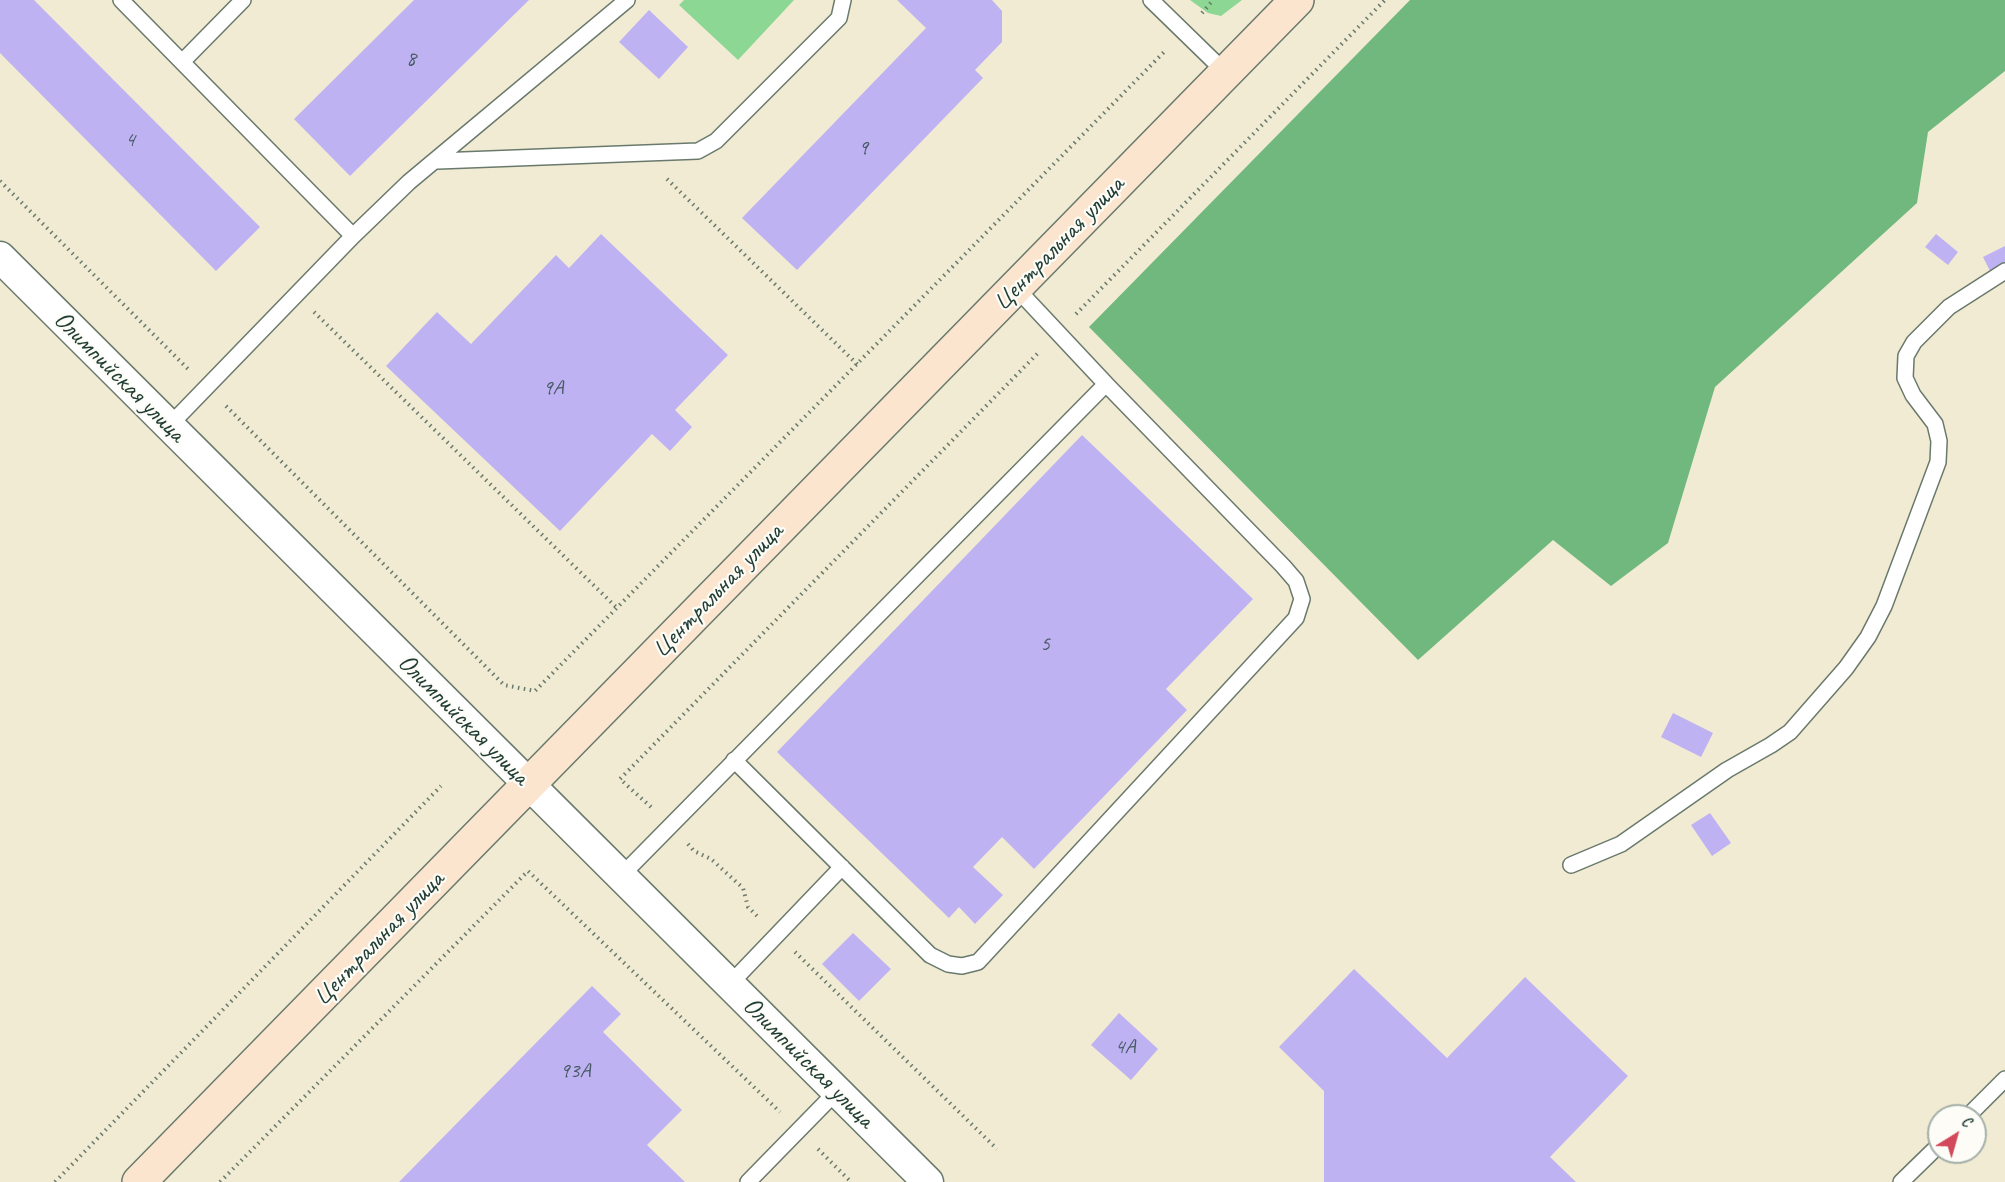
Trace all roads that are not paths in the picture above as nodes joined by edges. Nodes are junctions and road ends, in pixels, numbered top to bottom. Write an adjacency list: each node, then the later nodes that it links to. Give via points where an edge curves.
1 (121, 0): 7 (lane)
2 (243, 0): 7 (lane)
3 (627, 0): 9 (lane)
4 (843, 0): 9 (lane, via 839,18 716,141 698,152)
5 (1151, 0): 8 (lane)
6 (1298, 0): 8 (street, Центральная улица)
7 (182, 62): 10 (lane)
8 (1226, 73): 13 (street, Центральная улица)
9 (438, 161): 10 (lane, via 409,182)
10 (353, 236): 15 (lane)
11 (0, 257): 15 (street, Олимпийская улица)
12 (2005, 271): 18 (lane, via 1949,307 1914,342 1906,356 1905,378 1935,424 1940,441 1938,462 1884,606 1868,638 1790,732 1727,770 1621,844)
13 (1016, 288): 14 (lane); 17 (street, Центральная улица)
14 (1106, 384): 16 (lane); 19 (lane, via 1296,581 1302,599 1296,618 978,962 948,964 930,955)
15 (168, 427): 17 (street, Олимпийская улица)
16 (734, 760): 19 (lane); 20 (lane)
17 (529, 785): 20 (street, Олимпийская улица); 26 (street, Центральная улица)
18 (1571, 865)
19 (842, 867): 21 (lane)
20 (620, 877): 21 (street, Олимпийская улица)
21 (729, 985): 23 (street, Олимпийская улица)
22 (2005, 1079): 24 (lane)
23 (837, 1091): 27 (lane); 28 (street, Олимпийская улица)
24 (1980, 1104)
25 (1927, 1157): 29 (lane)
26 (139, 1182)
27 (748, 1182)
28 (928, 1182)
29 (1901, 1182)

